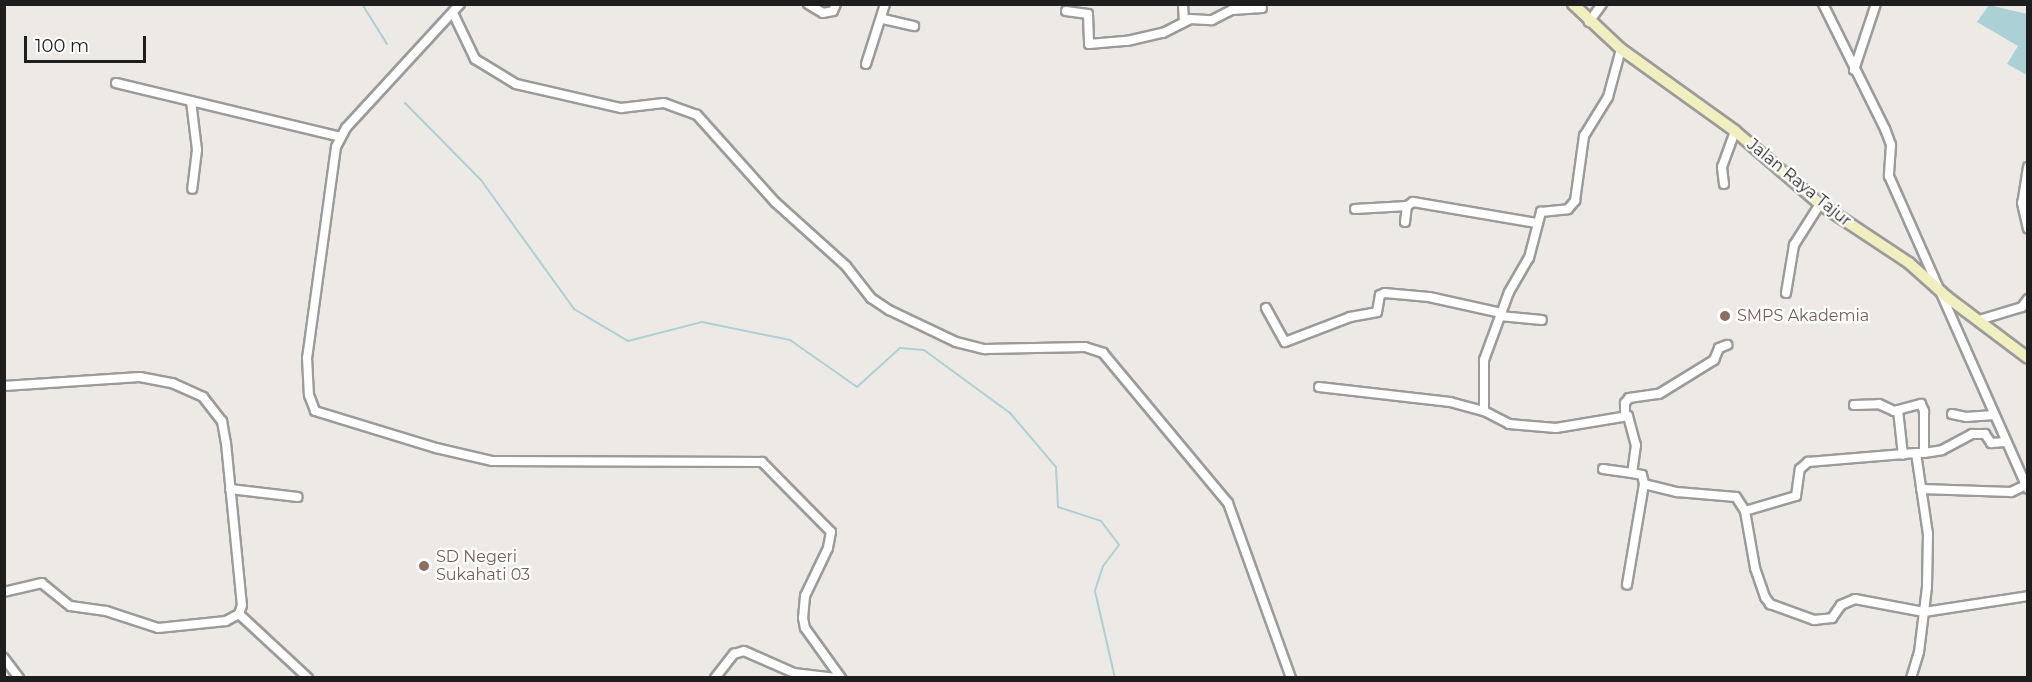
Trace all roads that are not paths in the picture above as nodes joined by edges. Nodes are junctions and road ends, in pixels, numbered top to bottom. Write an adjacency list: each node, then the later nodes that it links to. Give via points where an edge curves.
1 (460, 4): 12 (street)
2 (808, 4): 3 (street, via 823,13 833,11)
3 (836, 4)
4 (885, 4): 13 (street)
5 (1183, 4): 14 (street)
6 (1573, 4): 15 (main road, Jalan Raya Tajur)
7 (1602, 4): 15 (street)
8 (1823, 4): 19 (street)
9 (1876, 4): 19 (street)
10 (1262, 8): 14 (street, via 1232,10 1212,20)
11 (1066, 11): 14 (street, via 1088,14 1089,44 1163,33)
12 (453, 12): 23 (street); 73 (street, via 475,59 516,84 621,108 664,103 698,115 775,202 846,266 871,298 889,310 956,342 985,349 1085,347 1103,352 1225,496)
13 (883, 19): 16 (street); 18 (street)
14 (1184, 22)
15 (1589, 22): 17 (main road, Jalan Raya Tajur)
16 (914, 26)
17 (1621, 49): 22 (main road, Jalan Raya Tajur); 31 (street, via 1608,98 1584,136 1575,201 1568,209 1541,212)
18 (866, 64)
19 (1854, 70): 33 (street, via 1890,142 1889,176)
20 (116, 83): 21 (street)
21 (191, 101): 23 (street); 26 (street, via 197,150)
22 (1735, 131): 25 (street, via 1722,167); 27 (main road, Jalan Raya Tajur)
23 (341, 137): 72 (street, via 328,181 324,257 307,358 309,394 315,411 492,461 762,462 831,532 828,548 805,596 803,618 805,628)
24 (2028, 167): 32 (street, via 2022,203)
25 (1724, 184)
26 (192, 189)
27 (1820, 204): 33 (main road, Jalan Raya Tajur, via 1894,252); 34 (street, via 1794,245)
28 (1407, 206): 29 (street); 30 (street); 31 (street, via 1413,202 1436,205)
29 (1355, 209)
30 (1405, 222)
31 (1536, 223): 38 (street, via 1529,258)
32 (2028, 228)
33 (1939, 290): 40 (main road, Jalan Raya Tajur); 50 (street)
34 (1786, 293)
35 (2028, 299): 36 (street)
36 (2025, 306): 40 (street)
37 (1266, 309): 38 (street, via 1284,342 1346,318 1377,312 1380,295 1385,293 1429,297)
38 (1501, 314): 39 (street); 47 (street, via 1485,360)
39 (1542, 320)
40 (1978, 320): 42 (main road, Jalan Raya Tajur)
41 (1727, 345): 49 (street, via 1719,348 1714,360 1659,393 1629,398)
42 (2028, 358)
43 (4, 386): 58 (street, via 140,377 189,390 209,403 222,421)
44 (1319, 387): 47 (street, via 1373,391)
45 (1854, 405): 46 (street, via 1880,404)
46 (1898, 410): 52 (street, via 1923,406); 53 (street)
47 (1484, 411): 49 (street, via 1509,424 1556,428)
48 (1952, 414): 50 (street)
49 (1625, 415): 55 (street, via 1631,419 1636,445)
50 (1994, 415): 51 (street)
51 (2006, 442): 52 (street, via 1991,443 1985,434 1972,434 1942,450); 57 (street)
52 (1920, 453): 53 (street); 59 (street)
53 (1903, 455): 61 (street, via 1808,462 1800,469 1796,496)
54 (1603, 469): 55 (street)
55 (1632, 473): 56 (street, via 1642,475)
56 (1644, 484): 61 (street, via 1677,492 1736,496); 62 (street)
57 (2027, 487): 59 (street, via 2011,492)
58 (230, 489): 60 (street); 66 (street, via 241,586)
59 (1921, 489): 65 (street, via 1928,534)
60 (298, 497)
61 (1745, 512): 65 (street, via 1755,568 1770,604 1814,620 1832,618 1845,601 1855,599)
62 (1627, 585)
63 (4, 592): 66 (street, via 42,583 70,606 106,611 158,628 212,624)
64 (2028, 596): 65 (street)
65 (1924, 612): 74 (street)
66 (239, 614): 69 (street)
67 (4, 658): 68 (street)
68 (19, 678)
69 (308, 678)
70 (715, 678): 71 (street, via 734,654 744,651 794,673)
71 (836, 678)
72 (841, 678)
73 (1291, 678)
74 (1911, 678)

